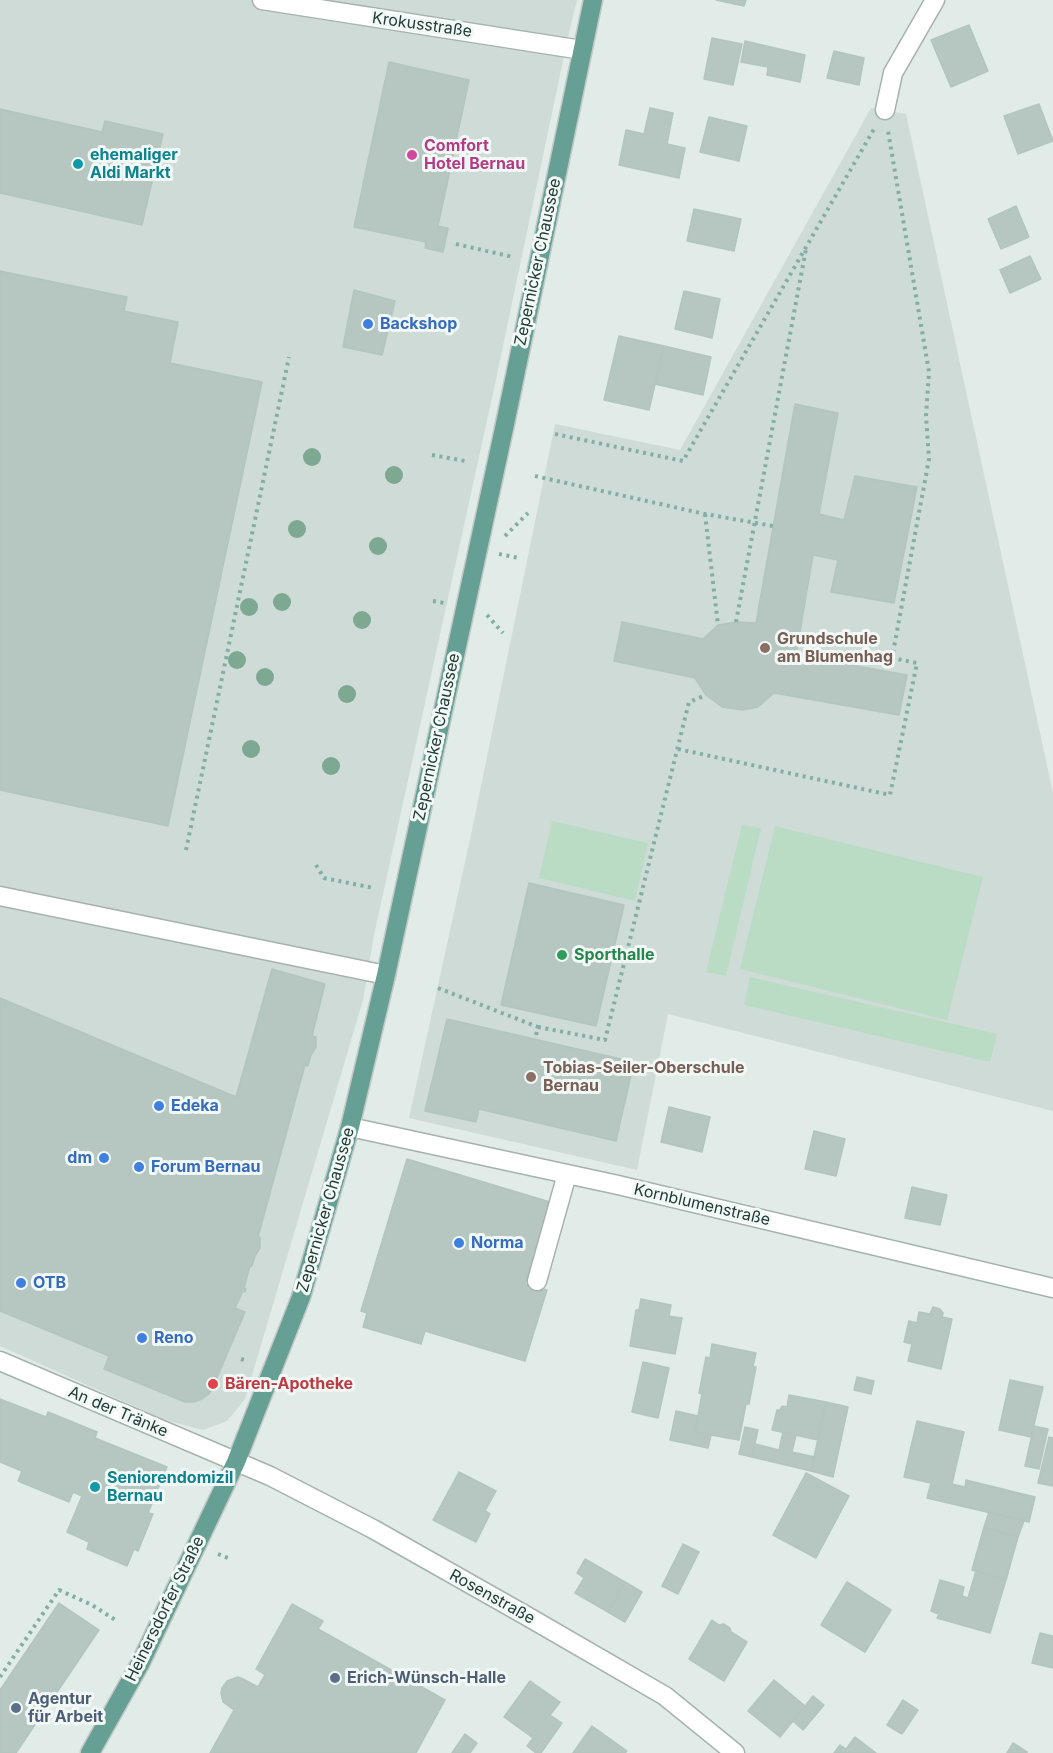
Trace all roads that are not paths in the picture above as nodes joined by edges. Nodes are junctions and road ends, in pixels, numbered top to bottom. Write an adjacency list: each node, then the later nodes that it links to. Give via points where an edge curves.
1 (262, 0): 4 (street, Krokusstraße)
2 (593, 0): 4 (main road, Zepernicker Chaussee)
3 (935, 0): 5 (street, via 893,73)
4 (582, 50): 7 (main road, Zepernicker Chaussee)
5 (885, 110)
6 (0, 896): 7 (street)
7 (386, 975): 8 (main road, Zepernicker Chaussee)
8 (350, 1128): 9 (street, Kornblumenstraße); 13 (main road, Zepernicker Chaussee, via 301,1297)
9 (567, 1174): 10 (street); 11 (street, Kornblumenstraße)
10 (537, 1281)
11 (1053, 1288)
12 (0, 1361): 13 (street, An der Tränke)
13 (236, 1462): 14 (main road, Heinersdorfer Straße, via 141,1662); 15 (street, Rosenstraße, via 373,1529 665,1696)
14 (90, 1753)
15 (735, 1753)

